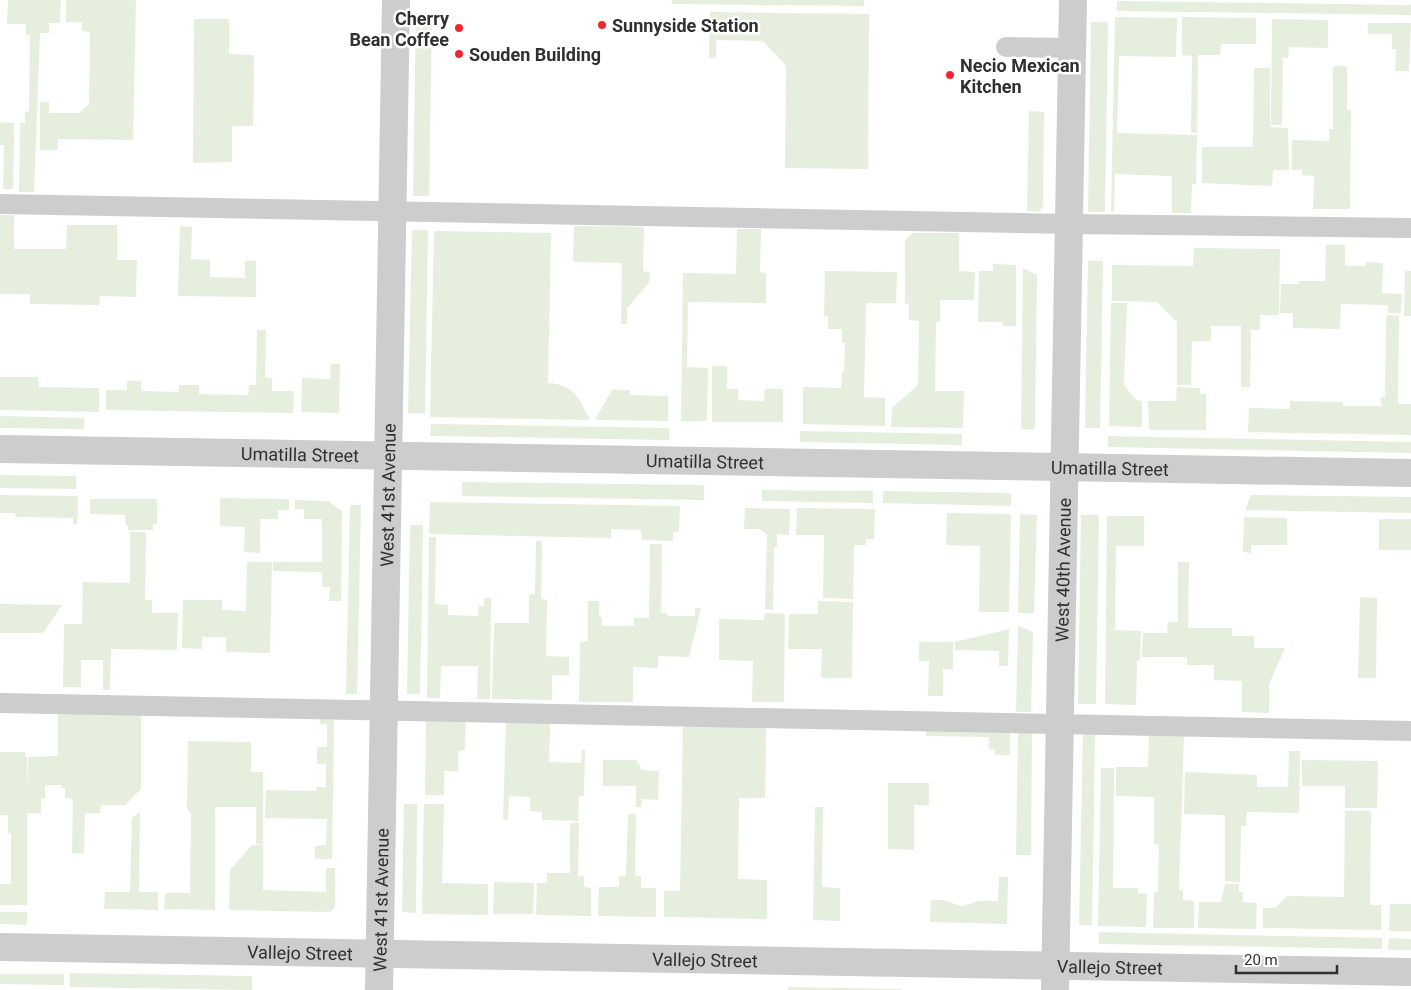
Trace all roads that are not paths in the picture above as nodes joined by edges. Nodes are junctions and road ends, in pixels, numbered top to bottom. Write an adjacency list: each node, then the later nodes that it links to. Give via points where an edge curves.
1 (396, 0): 6 (street, West 41st Avenue)
2 (1072, 0): 4 (street, West 40th Avenue)
3 (1006, 47): 4 (lane)
4 (1072, 48): 7 (street, West 40th Avenue)
5 (0, 204): 6 (lane)
6 (392, 212): 7 (lane); 10 (street, West 41st Avenue)
7 (1069, 224): 8 (lane); 11 (street, West 40th Avenue)
8 (1411, 228)
9 (0, 449): 10 (street, Umatilla Street)
10 (388, 455): 11 (street, Umatilla Street); 14 (street, West 41st Avenue)
11 (1064, 467): 12 (street, Umatilla Street); 15 (street, West 40th Avenue)
12 (1411, 473)
13 (0, 704): 14 (lane)
14 (384, 711): 15 (lane); 18 (street, West 41st Avenue)
15 (1060, 724): 16 (lane); 20 (street, West 40th Avenue)
16 (1411, 731)
17 (0, 947): 18 (street, Vallejo Street)
18 (379, 954): 20 (street, Vallejo Street); 21 (street, West 41st Avenue)
19 (1411, 972): 20 (street, Vallejo Street)
20 (1055, 978)
21 (379, 990)

